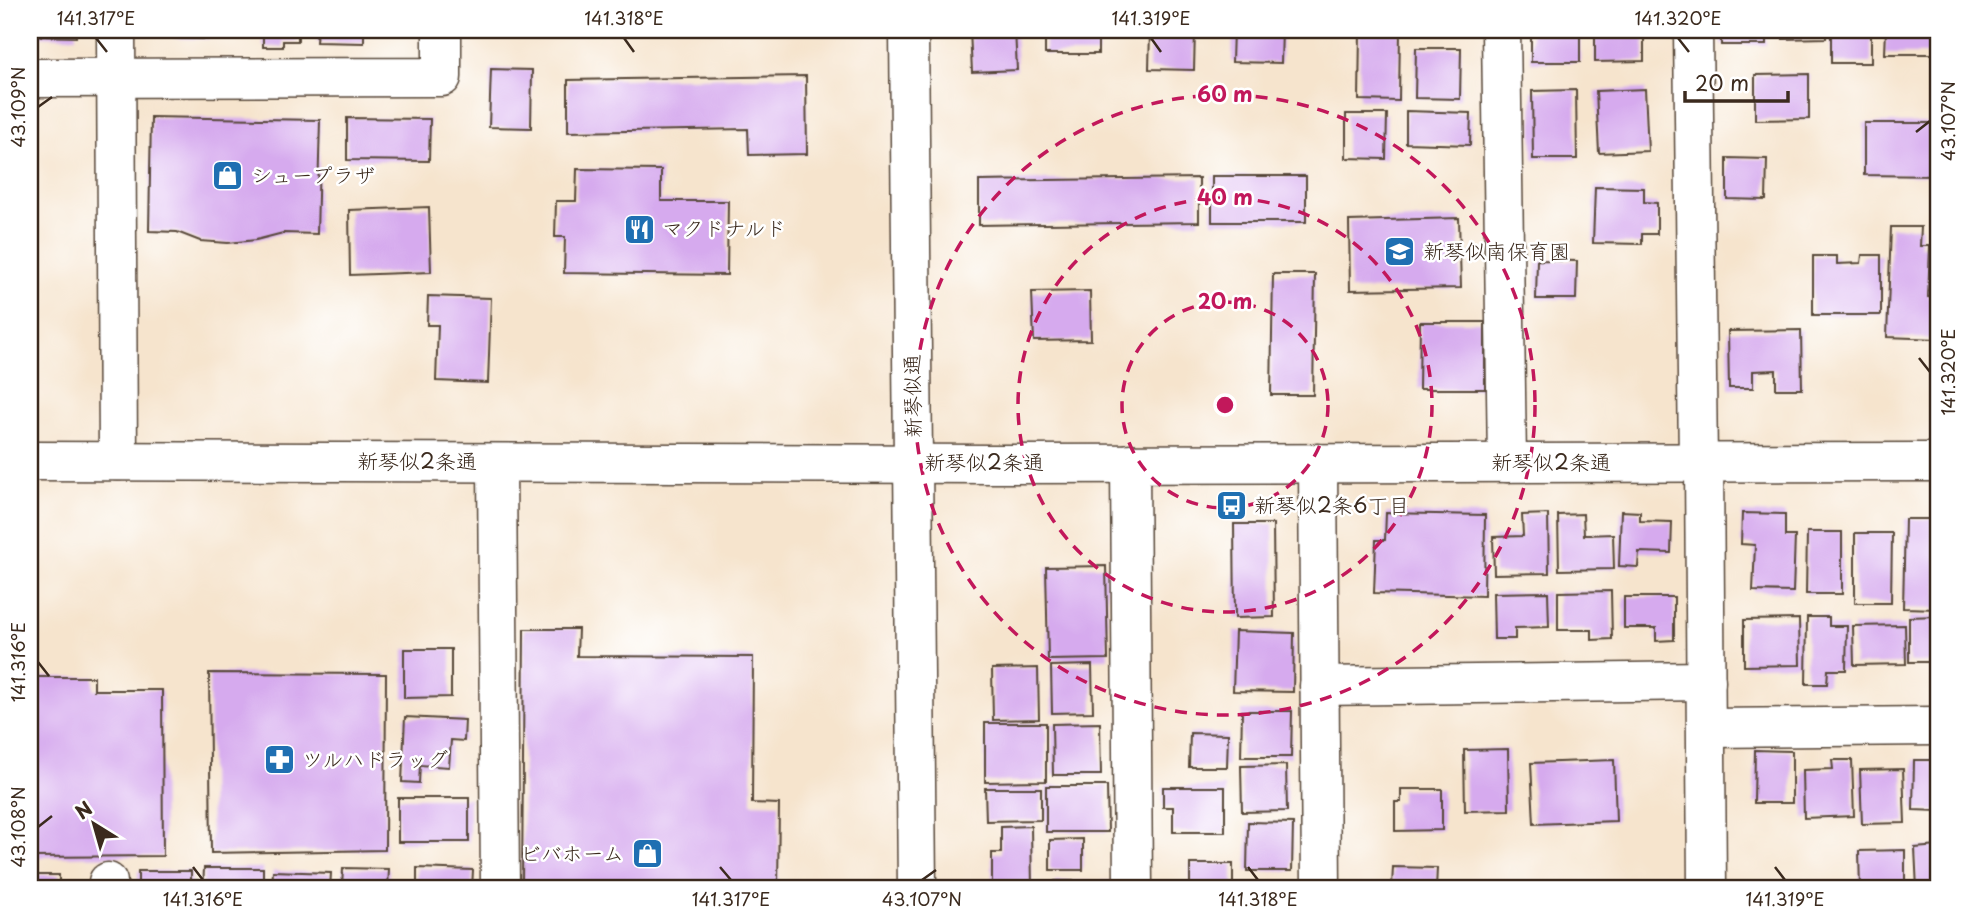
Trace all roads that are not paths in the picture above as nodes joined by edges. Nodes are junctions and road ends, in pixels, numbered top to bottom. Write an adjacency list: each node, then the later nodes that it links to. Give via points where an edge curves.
1 (116, 30): 7 (street)
2 (442, 30): 7 (street, via 442,77)
3 (909, 30): 12 (street, 新琴似通)
4 (1501, 30): 15 (street)
5 (1693, 30): 16 (street)
6 (30, 78): 7 (street)
7 (116, 78): 9 (street)
8 (30, 461): 9 (street, 新琴似2条通)
9 (118, 461): 11 (street, 新琴似2条通)
10 (1938, 462): 16 (street, 新琴似2条通)
11 (497, 463): 12 (street, 新琴似2条通); 21 (street)
12 (913, 463): 13 (street, 新琴似2条通); 22 (street, 新琴似通)
13 (1130, 463): 14 (street, 新琴似2条通); 23 (street)
14 (1318, 463): 15 (street, 新琴似2条通); 18 (street)
15 (1507, 463): 16 (street, 新琴似2条通)
16 (1701, 463): 17 (street)
17 (1706, 681): 18 (street); 20 (street)
18 (1319, 686): 24 (street)
19 (1938, 726): 20 (street)
20 (1708, 728): 25 (street)
21 (500, 889)
22 (917, 889)
23 (1133, 889)
24 (1321, 889)
25 (1707, 889)

